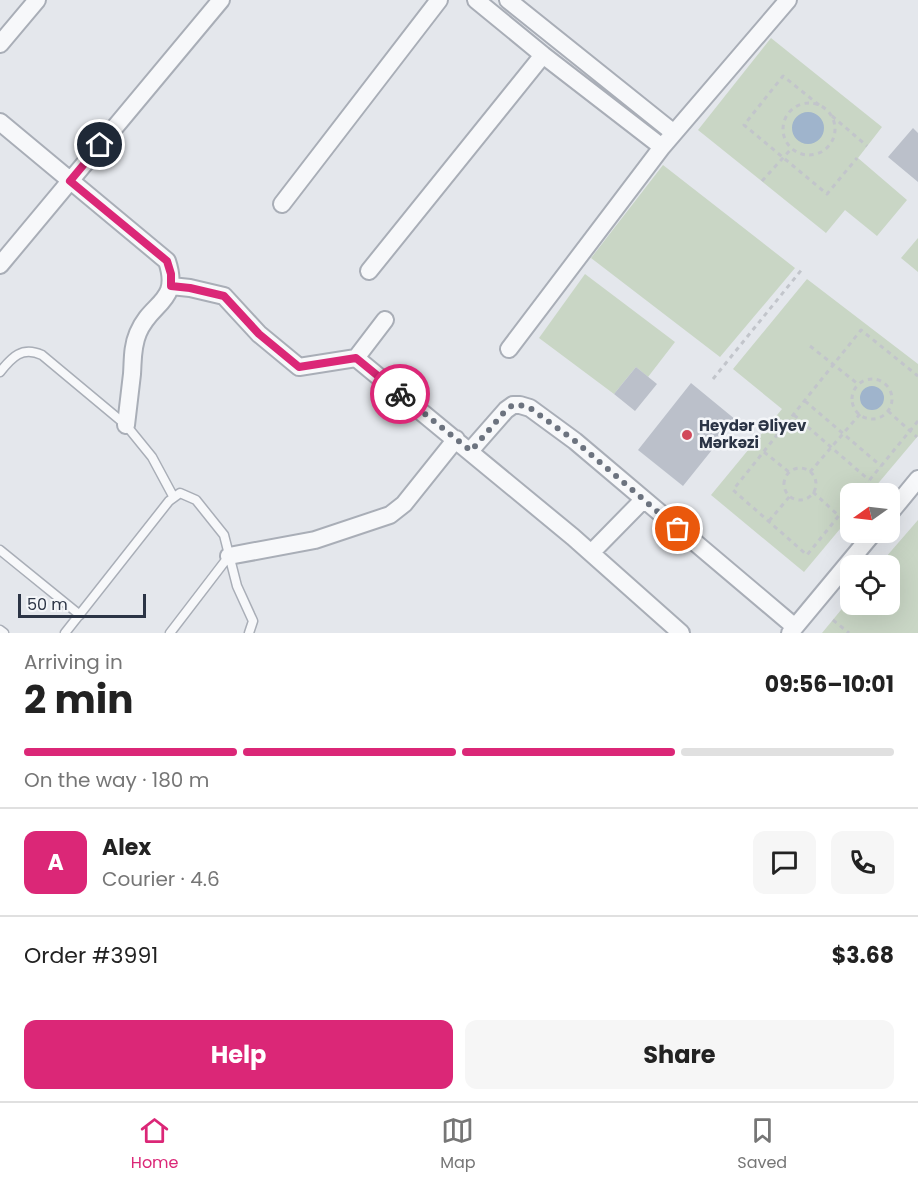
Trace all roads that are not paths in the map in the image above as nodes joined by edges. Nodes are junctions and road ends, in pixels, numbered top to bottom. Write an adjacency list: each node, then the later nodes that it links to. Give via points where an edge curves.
1 (37, 0): 7 (street)
2 (221, 0): 12 (street)
3 (439, 0): 13 (street)
4 (476, 0): 8 (street)
5 (508, 0): 10 (street)
6 (788, 0): 10 (street)
7 (0, 44)
8 (543, 55): 11 (street); 15 (street)
9 (0, 122): 12 (street)
10 (674, 133): 11 (street)
11 (662, 147): 18 (street)
12 (70, 181): 14 (street); 16 (street, via 167,261)
13 (282, 204)
14 (0, 265)
15 (369, 271)
16 (171, 286): 19 (street, via 224,296 259,334 299,367); 21 (street, via 138,332 132,353)
17 (385, 320): 19 (street)
18 (509, 349)
19 (356, 358): 22 (street)
20 (0, 372): 21 (lane, via 23,351 34,351)
21 (126, 425): 25 (lane, via 152,457)
22 (456, 439): 23 (street); 31 (street, via 404,504 390,515 315,540)
23 (471, 451): 26 (street, via 506,410 520,405 575,441); 30 (street)
24 (918, 479): 27 (street)
25 (173, 496): 31 (lane, via 180,493 196,500 224,535); 32 (lane)
26 (644, 500): 30 (street); 34 (street)
27 (900, 501)
28 (865, 543): 34 (street)
29 (0, 550): 32 (lane)
30 (591, 554): 39 (street)
31 (229, 556): 37 (lane); 38 (lane, via 253,621)
32 (80, 615): 36 (lane)
33 (0, 630): 35 (lane)
34 (792, 630)
35 (4, 633)
36 (65, 633)
37 (170, 633)
38 (249, 633)
39 (681, 633)

